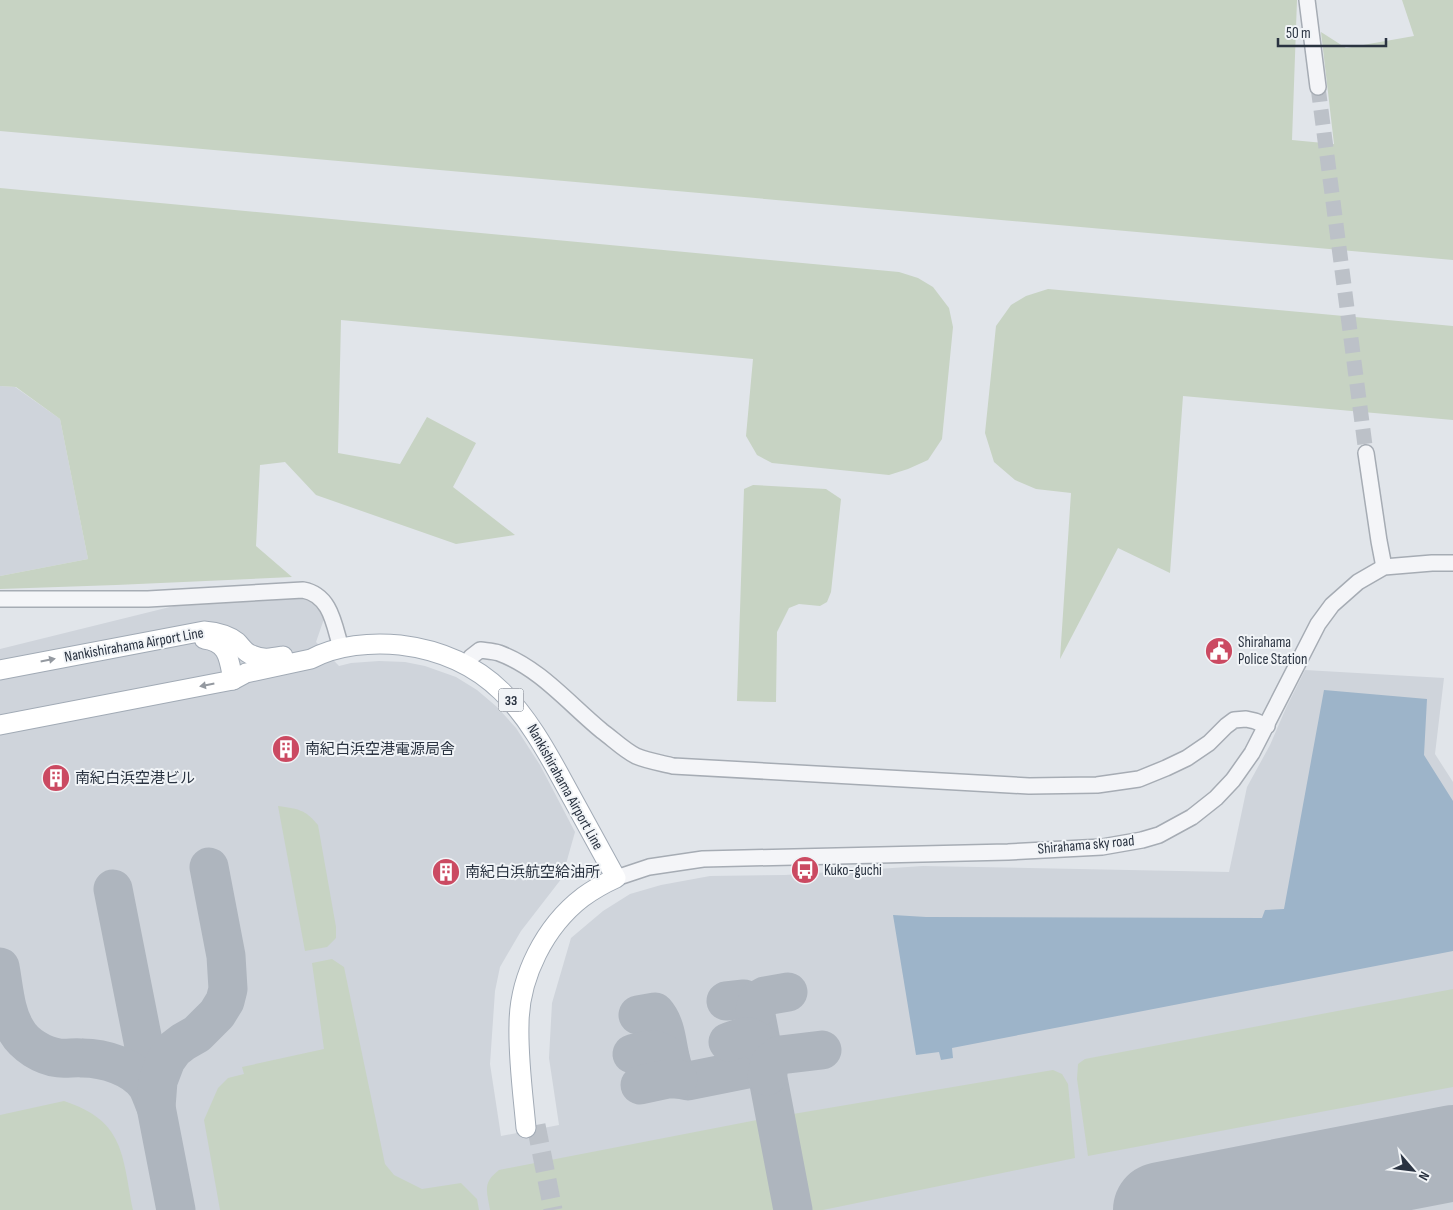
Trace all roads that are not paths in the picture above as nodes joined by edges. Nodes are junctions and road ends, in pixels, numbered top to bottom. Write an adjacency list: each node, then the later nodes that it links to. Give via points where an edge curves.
1 (1307, 0): 2 (street)
2 (1318, 87)
3 (1366, 452): 5 (street)
4 (1453, 563): 5 (street, Shirahama sky road)
5 (1384, 567): 14 (street, Shirahama sky road, via 1358,582 1332,605 1318,624)
6 (0, 599): 8 (street, via 148,599 303,590 315,594 326,604)
7 (166, 637): 9 (main road, Nankishirahama Airport Line / 33, via 215,632 227,636 251,655 262,658 303,652); 11 (main road, Nankishirahama Airport Line / 33, one-way to 7); 12 (main road, via 208,640 221,646 227,654)
8 (341, 648): 9 (main road, Nankishirahama Airport Line / 33); 10 (main road, Nankishirahama Airport Line / 33, via 390,644 408,646 446,656)
9 (321, 654): 12 (main road, Nankishirahama Airport Line / 33, via 246,673)
10 (466, 666): 14 (street, via 480,650 515,660 536,673 635,755 673,766 1029,786 1097,785 1139,779 1166,768 1209,743 1234,720 1246,719); 15 (main road, Nankishirahama Airport Line / 33, via 497,686 524,716 548,753)
11 (0, 670)
12 (233, 680): 13 (main road, Nankishirahama Airport Line / 33, one-way to 13)
13 (0, 725)
14 (1267, 726): 15 (street, Shirahama sky road, via 1233,780 1216,798 1172,829 1142,840 1102,847 1008,852 703,859 649,867)
15 (616, 878): 16 (main road, via 599,886 569,909 541,946 524,985 518,1024)
16 (531, 1127)

